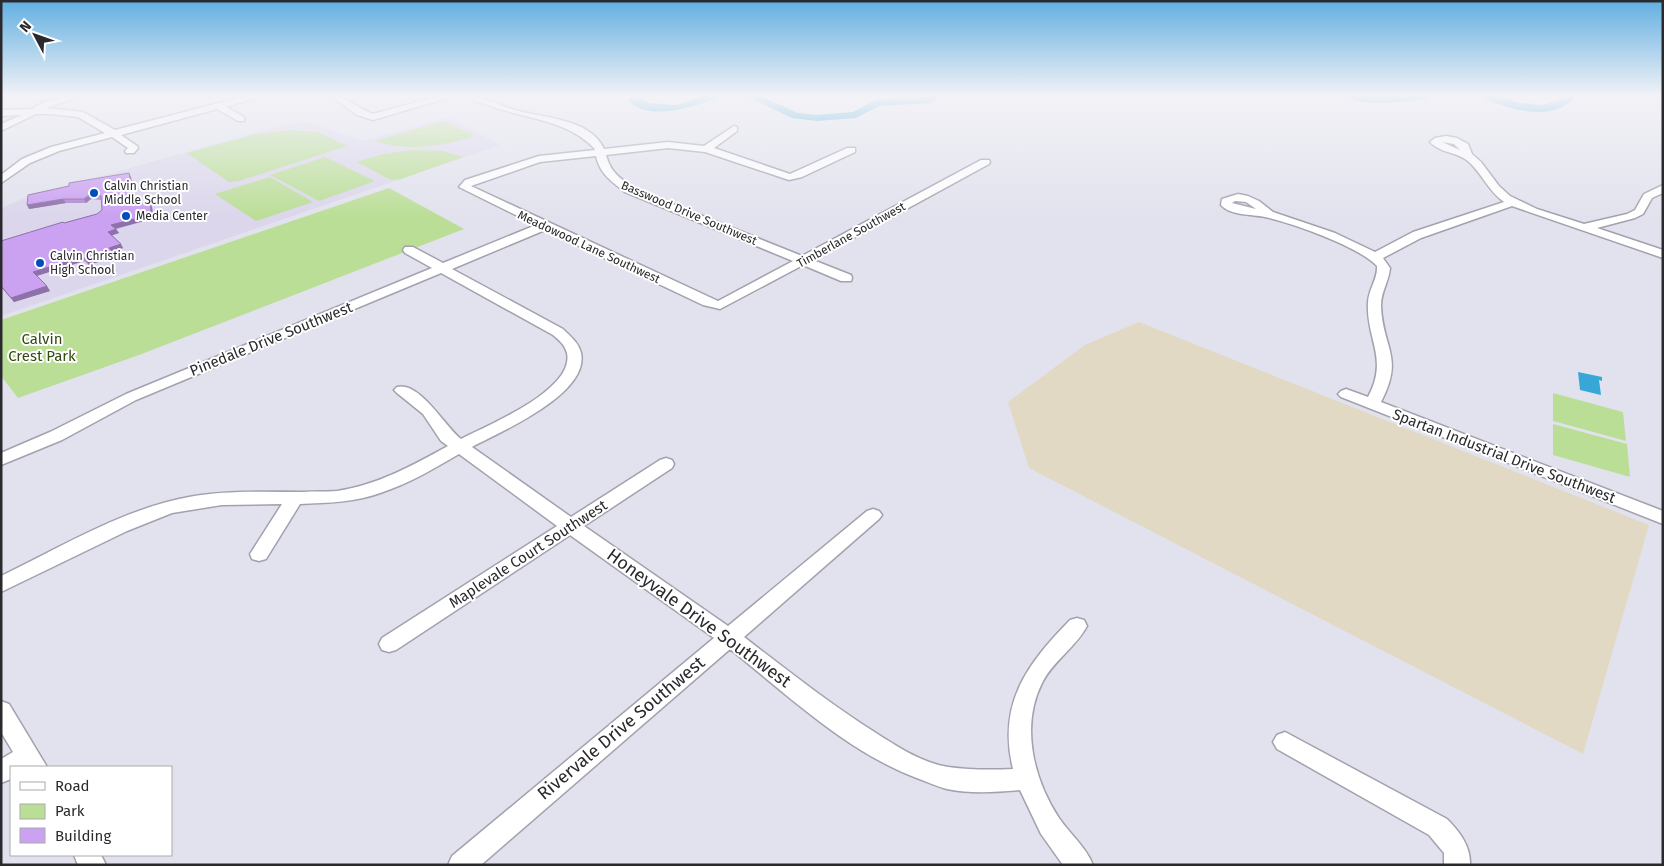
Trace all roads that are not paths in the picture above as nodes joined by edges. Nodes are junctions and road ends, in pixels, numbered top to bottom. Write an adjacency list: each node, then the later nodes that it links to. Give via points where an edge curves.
1 (101, 136): 11 (street, via 42,154)
2 (118, 136): 7 (street, via 132,146)
3 (590, 136): 8 (street, Basswood Drive Southwest)
4 (724, 136): 5 (street)
5 (706, 149): 6 (street, via 790,177); 8 (street, via 661,146)
6 (851, 150)
7 (130, 151)
8 (601, 152): 12 (street, via 531,161); 21 (street, Basswood Drive Southwest, via 609,174 629,190)
9 (1466, 155): 14 (street, via 1474,160 1498,192)
10 (985, 162): 21 (street, Timberlane Southwest)
11 (1, 180)
12 (464, 186): 16 (street, Meadowood Lane Southwest)
13 (1663, 188): 17 (street, via 1648,196 1638,212 1631,216)
14 (1513, 202): 17 (street); 20 (street, via 1486,214 1416,235)
15 (1270, 215): 20 (street, via 1355,245)
16 (544, 226): 22 (street, Pinedale Drive Southwest); 24 (street, Meadowood Lane Southwest)
17 (1583, 228): 19 (street)
18 (409, 250): 22 (street)
19 (1663, 254)
20 (1376, 256): 27 (street, via 1384,267 1375,306 1386,365 1384,381)
21 (804, 261): 23 (street, Basswood Drive Southwest); 24 (street, Timberlane Southwest)
22 (443, 268): 28 (street, via 558,332 574,352 568,379 553,394); 29 (street, Pinedale Drive Southwest, via 122,401 56,436)
23 (846, 278)
24 (717, 305)
25 (402, 390): 28 (street, Honeyvale Drive Southwest, via 429,411 443,432)
26 (1346, 394): 27 (street, Spartan Industrial Drive Southwest)
27 (1372, 404): 33 (street, Spartan Industrial Drive Southwest)
28 (460, 447): 31 (street, via 378,488 341,497); 34 (street, Honeyvale Drive Southwest)
29 (1, 460)
30 (666, 464): 34 (street, Maplevale Court Southwest)
31 (294, 499): 35 (street); 36 (street, via 209,500 168,508 126,524)
32 (873, 515): 38 (street, Rivervale Drive Southwest)
33 (1663, 518)
34 (571, 526): 38 (street, Honeyvale Drive Southwest); 39 (street, Maplevale Court Southwest)
35 (259, 554)
36 (1, 586)
37 (1077, 626): 44 (street, via 1048,658 1026,695 1020,736)
38 (729, 637): 44 (street, Honeyvale Drive Southwest, via 836,720 910,765 964,780); 45 (street, Rivervale Drive Southwest)
39 (389, 644)
40 (1, 710): 42 (street)
41 (1285, 742): 47 (street, via 1438,827 1454,846)
42 (32, 761): 43 (street)
43 (18, 766)
44 (1027, 779): 46 (street, via 1056,837)
45 (461, 865)
46 (1080, 865)
47 (1457, 865)

